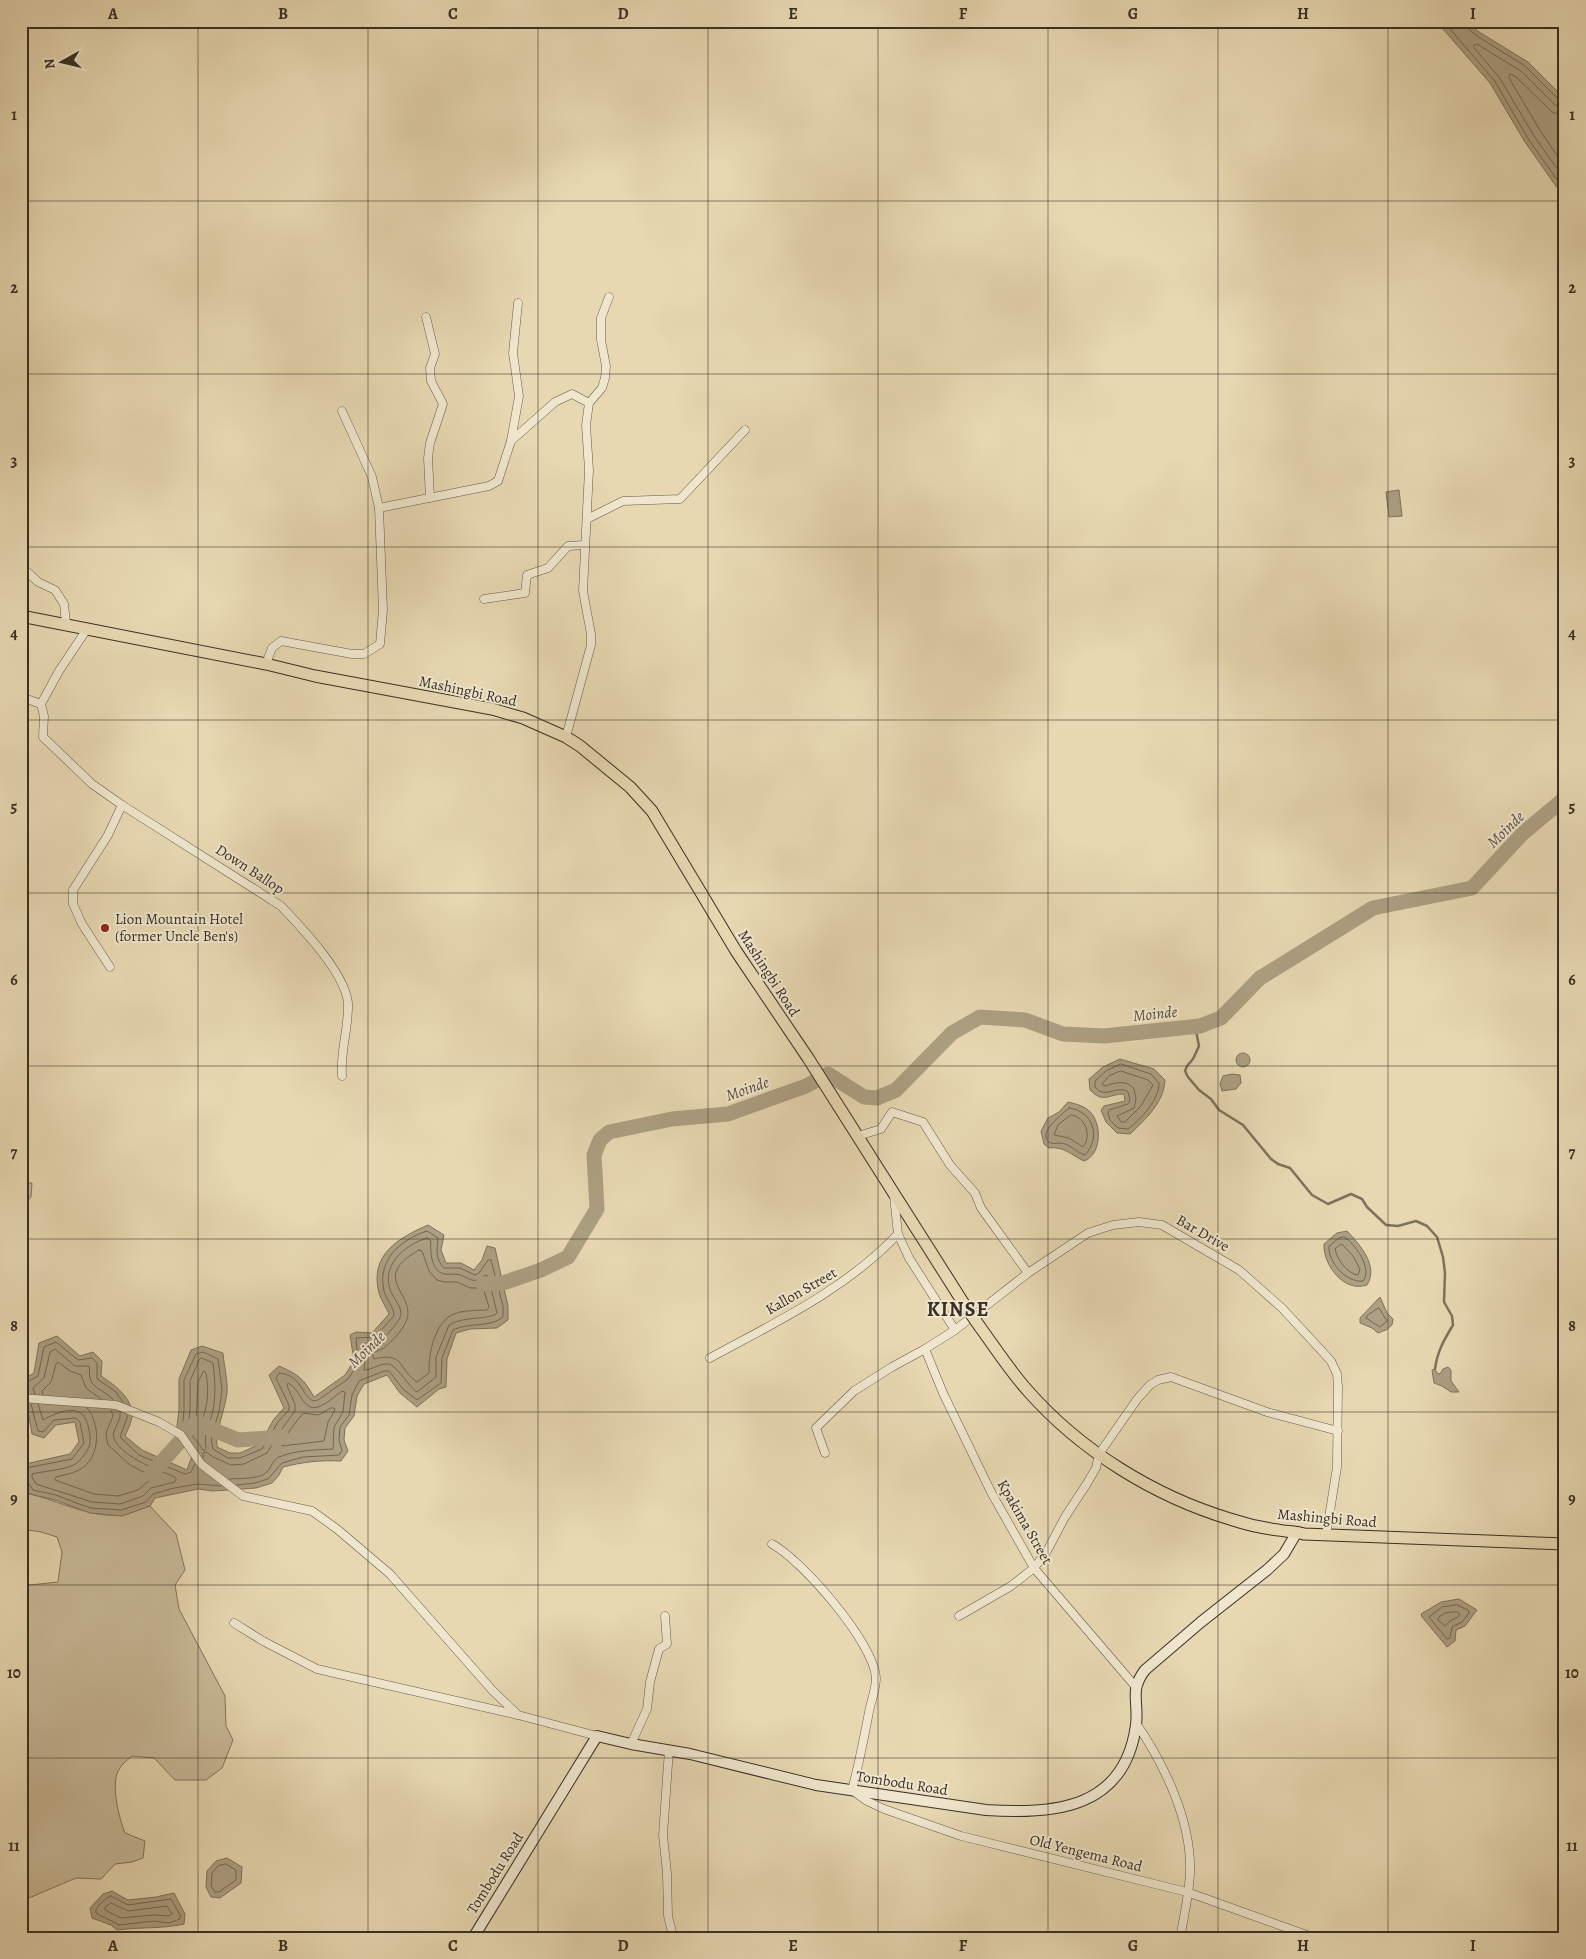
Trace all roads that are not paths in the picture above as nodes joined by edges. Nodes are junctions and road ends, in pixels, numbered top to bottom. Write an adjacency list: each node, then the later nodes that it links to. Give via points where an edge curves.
1 (610, 297): 4 (street, via 601,318 605,378 602,388)
2 (518, 303): 7 (street, via 513,353 519,396)
3 (426, 317): 8 (street, via 435,354 430,368 431,381 443,404 430,443)
4 (589, 403): 7 (street, via 572,394 555,402); 10 (street, via 586,425 590,470)
5 (342, 410): 9 (street, via 372,478)
6 (745, 430): 10 (street, via 680,499 623,501)
7 (511, 441): 8 (street, via 498,481 489,486)
8 (430, 498): 9 (street)
9 (379, 508): 17 (street, via 383,610 380,644 364,654 352,654 281,641 272,648)
10 (587, 520): 11 (street)
11 (585, 545): 13 (street, via 568,546 548,568 527,575 526,593); 20 (street, via 582,591 591,645)
12 (21, 566): 15 (street, via 38,582 55,590 64,604)
13 (484, 599)
14 (21, 616): 15 (main road, Mashingbi Road)
15 (66, 623): 16 (main road, Mashingbi Road)
16 (87, 629): 17 (main road, Mashingbi Road); 19 (street)
17 (266, 664): 20 (main road, Mashingbi Road, via 492,710 523,718)
18 (21, 697): 19 (street)
19 (41, 704): 21 (street, Down Ballop, via 43,737 48,744 92,784)
20 (566, 737): 24 (main road, Mashingbi Road, via 630,787 652,812 736,951)
21 (122, 805): 22 (street, via 108,835 73,890 72,904); 23 (street, Down Ballop, via 281,906 317,947 345,990 348,1003 340,1062)
22 (110, 967)
23 (342, 1076)
24 (858, 1136): 25 (main road); 27 (street, via 881,1129 892,1112 923,1122)
25 (894, 1194): 26 (street); 34 (main road, Mashingbi Road, bridge, via 1015,1377 1034,1398)
26 (898, 1234): 28 (street, via 909,1258); 30 (street, Kallon Street, via 852,1277 797,1312)
27 (1028, 1273): 28 (street, Bar Drive); 32 (street, Bar Drive, via 1088,1233 1139,1222 1162,1225 1239,1270 1318,1345 1337,1374)
28 (955, 1330): 29 (street, Bar Drive)
29 (925, 1349): 33 (street, Bar Drive, via 854,1391 816,1428); 39 (street, Kpakima Street, via 992,1494)
30 (710, 1358)
31 (21, 1398): 44 (street, via 116,1405 160,1422 181,1435 201,1464 243,1496 312,1511 390,1574)
32 (1338, 1431): 34 (street, via 1267,1412 1164,1377 1150,1385 1138,1398); 36 (street, Bar Drive, via 1337,1467)
33 (825, 1453)
34 (1099, 1454): 35 (main road, Mashingbi Road, via 1134,1478 1176,1500 1230,1520); 39 (street, via 1096,1468)
35 (1296, 1532): 36 (main road, Mashingbi Road); 43 (main road, via 1284,1554 1273,1565 1145,1670)
36 (1326, 1536): 38 (main road, Mashingbi Road)
37 (772, 1544): 49 (street, via 792,1558 832,1601 872,1662 876,1679)
38 (1565, 1544)
39 (1034, 1568): 41 (street, via 1011,1586); 43 (street, Kpakima Street)
40 (665, 1616): 47 (street, via 667,1644 659,1649 647,1709)
41 (959, 1616)
42 (234, 1623): 44 (street, via 317,1669)
43 (1136, 1686): 45 (main road, Tombodu Road)
44 (518, 1715): 46 (street)
45 (1136, 1722): 49 (main road, Tombodu Road, via 1132,1747 1122,1768 1106,1788 1074,1804 1004,1811); 50 (street, via 1154,1750 1179,1809 1189,1852)
46 (597, 1736): 47 (main road, Tombodu Road); 51 (main road, Tombodu Road)
47 (630, 1744): 48 (main road, Tombodu Road)
48 (669, 1750): 49 (main road, Tombodu Road, via 816,1785); 52 (street, via 663,1835 668,1916)
49 (852, 1790): 50 (street, Old Yengema Road, via 884,1809 962,1836)
50 (1187, 1892): 53 (street); 54 (street, Old Yengema Road)
51 (473, 1938)
52 (675, 1938)
53 (1180, 1938)
54 (1315, 1938)

